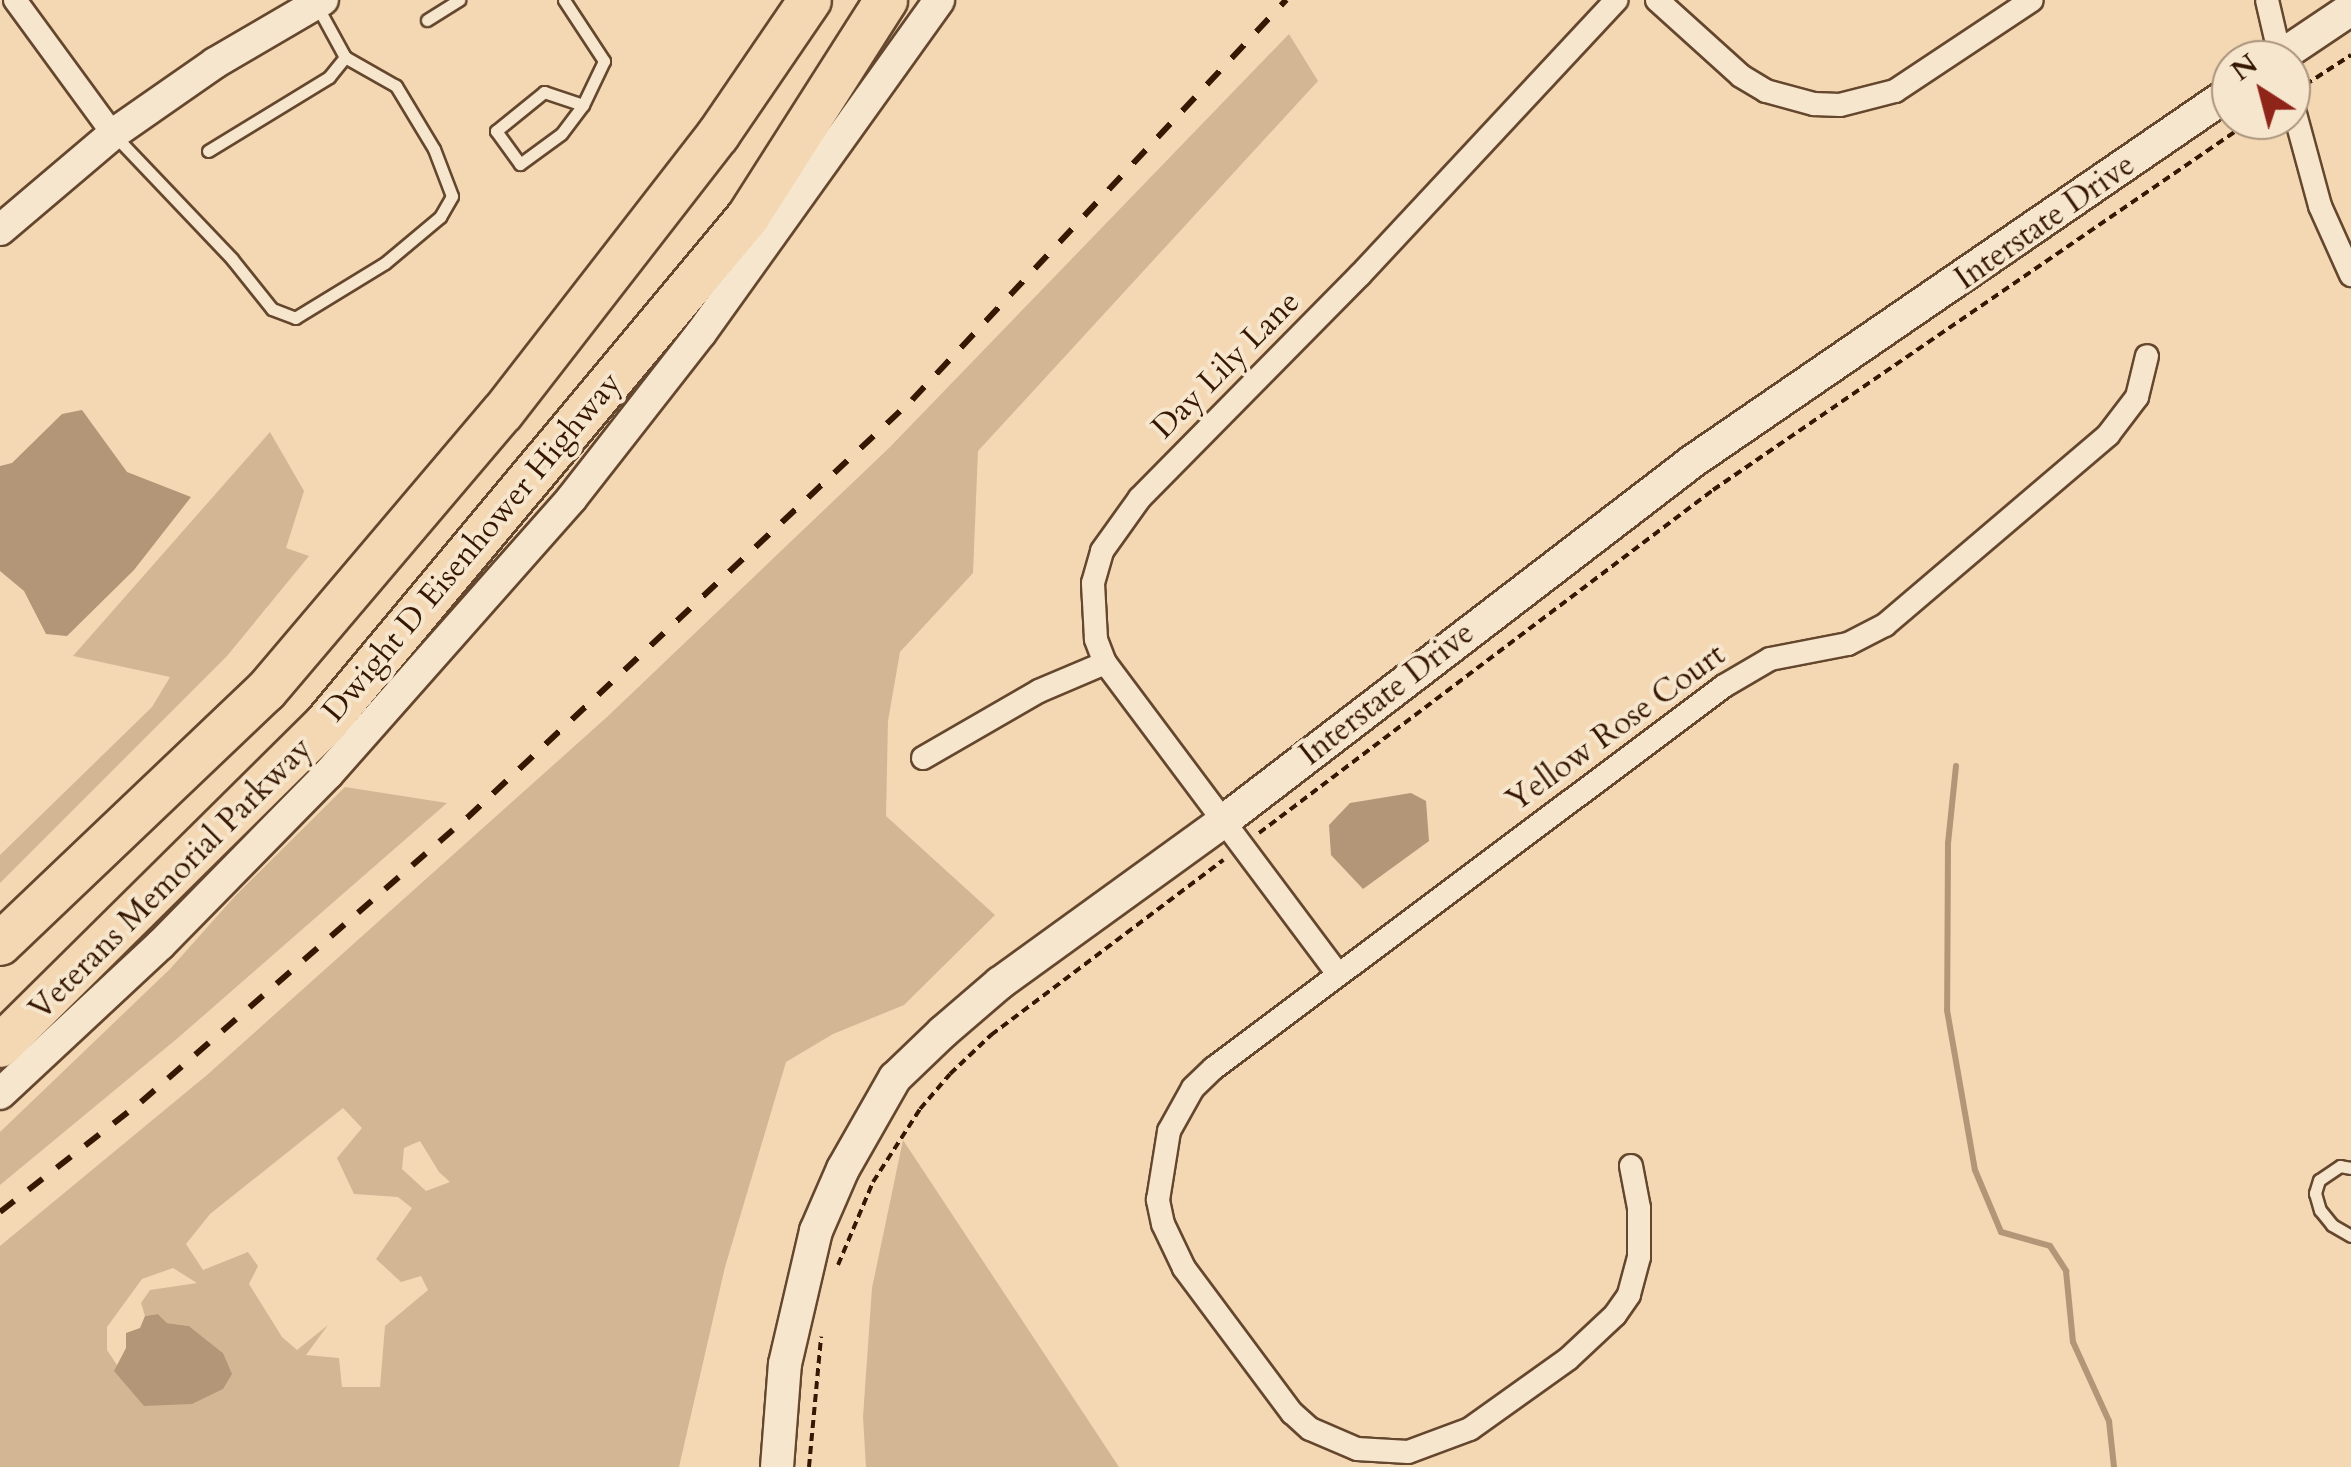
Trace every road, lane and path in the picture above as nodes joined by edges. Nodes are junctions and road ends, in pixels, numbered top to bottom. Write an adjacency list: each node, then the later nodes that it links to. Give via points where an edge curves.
1 (15, 0): 21 (street)
2 (460, 0): 13 (lane)
3 (564, 0): 19 (lane, via 604,61)
4 (810, 0): 31 (highway, Dwight D Eisenhower Highway, via 718,135 504,412 266,692)
5 (886, 0): 33 (highway, Dwight D Eisenhower Highway, via 748,218 327,722)
6 (939, 0): 34 (street, Veterans Memorial Parkway, via 701,333 560,512 328,774 160,945)
7 (1616, 0): 28 (street, Day Lily Lane, via 1118,523 1093,583 1096,639)
8 (1657, 0): 9 (street, via 1741,76 1790,100 1827,105 1895,91)
9 (2032, 0)
10 (2267, 0): 14 (street)
11 (319, 2): 17 (lane); 21 (street)
12 (2351, 10): 15 (main road)
13 (426, 20)
14 (2275, 40)
15 (2307, 40)
16 (2351, 54): 18 (path)
17 (344, 57): 21 (lane, via 396,86 434,149 452,196 440,217 385,263 295,318 272,310); 24 (lane, via 328,77)
18 (2320, 75)
19 (583, 105): 19 (lane, via 561,134 520,164 496,131 544,92)
20 (2211, 106): 30 (main road, Interstate Drive, via 1694,461)
21 (113, 134): 25 (street)
22 (2223, 140): 30 (path, via 1714,490)
23 (2302, 140): 26 (street, via 2320,206)
24 (208, 150)
25 (0, 230)
26 (2351, 275)
27 (2148, 356): 32 (street, Yellow Rose Court, via 2137,397 2108,435 1894,618 1848,644 1749,669)
28 (1106, 663): 29 (street, via 1039,691); 30 (street, Day Lily Lane)
29 (924, 758)
30 (1234, 832): 32 (street, Day Lily Lane); 38 (path, via 950,1074 872,1182); 40 (main road, Interstate Drive, via 1000,983 895,1078 843,1169 806,1260 785,1364)
31 (0, 944)
32 (1338, 974): 35 (street, Yellow Rose Court, via 1193,1088 1169,1131 1158,1178 1162,1224 1178,1257 1272,1390 1310,1428 1358,1450 1427,1448 1470,1429 1596,1336 1616,1315 1636,1274 1640,1233)
33 (0, 1046)
34 (0, 1094)
35 (1631, 1166)
36 (2351, 1168): 37 (lane, via 2340,1166 2318,1180 2315,1192 2332,1225)
37 (2351, 1236)
38 (834, 1278)
39 (824, 1321): 41 (path)
40 (777, 1467)
41 (809, 1467)

